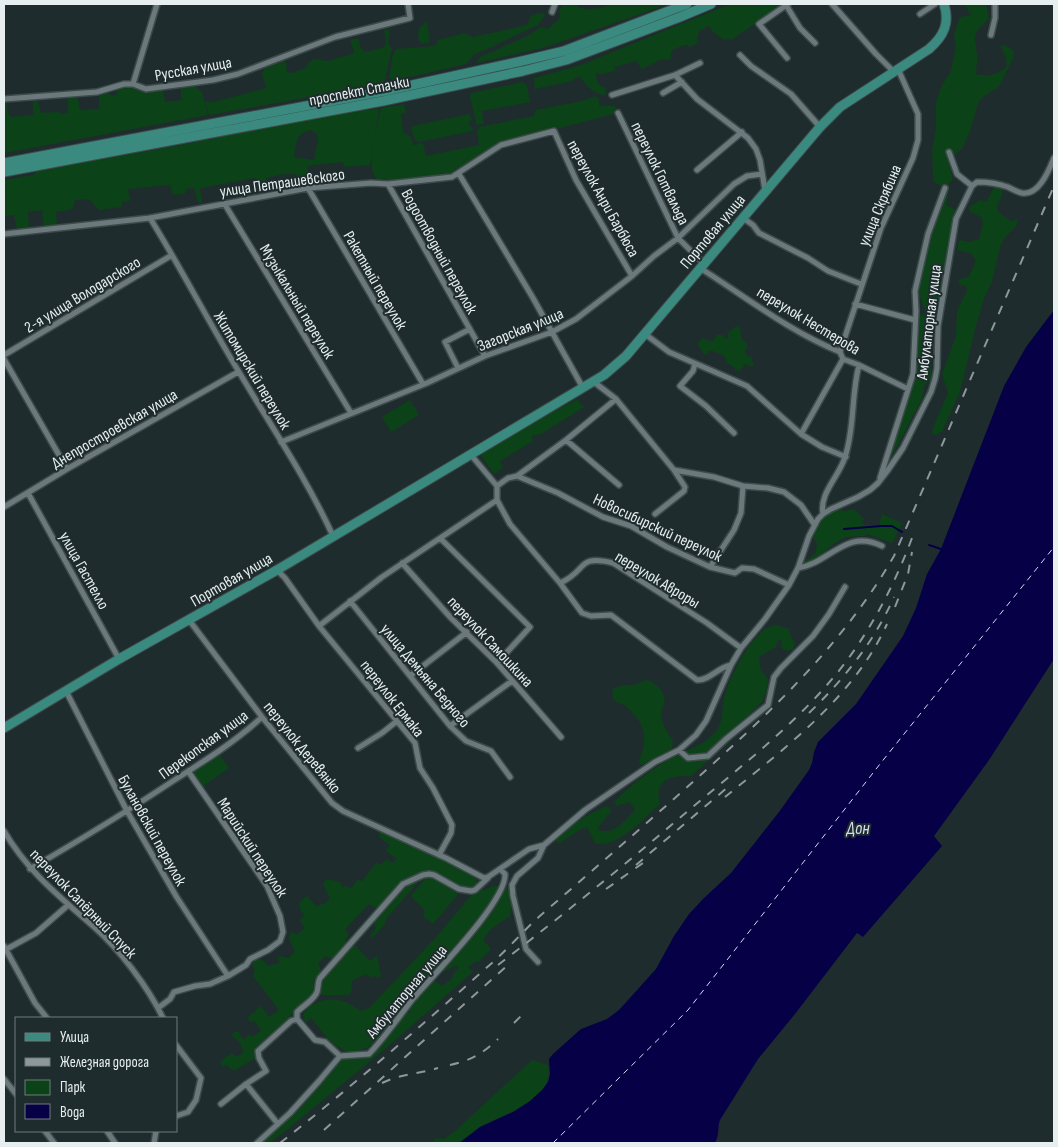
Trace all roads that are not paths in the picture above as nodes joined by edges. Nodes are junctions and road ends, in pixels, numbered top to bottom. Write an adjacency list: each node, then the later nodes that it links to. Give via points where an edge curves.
1 (157, 4): 21 (street)
2 (408, 4): 21 (street, Русская улица, via 410,18 335,37 238,74 200,83 146,89)
3 (555, 4): 11 (street)
4 (687, 4): 31 (main road, проспект Стачки, via 564,51 522,61 385,91)
5 (711, 4): 33 (main road, проспект Стачки, via 566,60 523,71 374,103)
6 (832, 4): 18 (street, via 876,54)
7 (935, 4): 12 (street)
8 (944, 4): 18 (main road, Портовая улица, via 947,20 938,41)
9 (995, 4): 13 (street)
10 (787, 5): 14 (street, via 800,28); 16 (street, via 759,24)
11 (552, 12)
12 (920, 14)
13 (991, 35)
14 (815, 43)
15 (740, 55): 26 (street, via 791,94)
16 (787, 58)
17 (700, 63): 19 (street)
18 (896, 70): 26 (main road, Портовая улица, via 840,108); 49 (street, улица Скрябина, via 918,114 918,140)
19 (675, 75): 20 (street); 23 (street)
20 (682, 82): 22 (street); 28 (street, via 697,99)
21 (133, 84): 24 (street, Русская улица, via 119,84 97,92)
22 (663, 93)
23 (612, 96)
24 (4, 98)
25 (618, 113): 45 (street, переулок Готвальда)
26 (820, 127): 40 (main road, Портовая улица)
27 (554, 131): 34 (street, улица Петрашевского, via 501,145); 48 (street, переулок Анри Барбюса, via 576,180)
28 (742, 132): 32 (street); 35 (street, via 756,149)
29 (949, 152): 37 (street, via 957,174)
30 (1054, 158): 37 (street, via 1039,185 1031,192 1022,193 990,182 977,182)
31 (4, 163)
32 (697, 170)
33 (4, 172)
34 (459, 174): 36 (street, улица Петрашевского); 53 (street)
35 (762, 174): 40 (street); 45 (street, Загорская улица, via 747,176 734,184)
36 (388, 184): 38 (street, улица Петрашевского); 52 (street, Водоотводный переулок)
37 (972, 186): 79 (street, Амбулаторная улица, via 956,219 938,326 935,380 903,448)
38 (308, 188): 41 (street, улица Петрашевского); 65 (street, Ракетный переулок)
39 (945, 188): 51 (street, Амбулаторная улица, via 928,234 918,276)
40 (765, 191): 43 (main road, Портовая улица)
41 (224, 203): 42 (street, улица Петрашевского); 69 (street, Музыкальный переулок)
42 (150, 218): 44 (street, улица Петрашевского); 46 (street, Житомирский переулок)
43 (743, 218): 47 (main road, Портовая улица); 49 (street, via 749,220 759,233 828,271)
44 (4, 234)
45 (678, 238): 47 (street, переулок Готвальда); 48 (street, Загорская улица)
46 (172, 255): 56 (street, 2-я улица Володарского); 63 (street, Житомирский переулок)
47 (702, 266): 54 (main road, Портовая улица); 55 (street, переулок Нестерова, via 798,332)
48 (632, 276): 53 (street, Загорская улица, via 576,319)
49 (861, 284): 50 (street, улица Скрябина)
50 (854, 304): 51 (street); 55 (street, улица Скрябина)
51 (915, 320): 67 (street, Амбулаторная улица, via 913,374)
52 (470, 329): 57 (street, Водоотводный переулок); 62 (street, via 445,342)
53 (552, 332): 57 (street, Загорская улица); 66 (street)
54 (645, 334): 60 (street, via 669,352); 64 (main road, Портовая улица, via 626,356)
55 (840, 352): 59 (street, переулок Нестерова)
56 (4, 355)
57 (485, 356): 62 (street, Загорская улица)
58 (4, 359): 76 (street)
59 (843, 359): 61 (street, переулок Нестерова); 71 (street)
60 (695, 364): 70 (street, via 680,386); 71 (street, via 747,386)
61 (859, 364): 67 (street, переулок Нестерова); 75 (street)
62 (458, 368): 65 (street, Загорская улица)
63 (238, 372): 73 (street, Житомирский переулок); 76 (street, Днепростроевская улица)
64 (594, 382): 66 (main road, Портовая улица); 68 (street)
65 (423, 384): 69 (street, Загорская улица)
66 (583, 389): 74 (main road, Портовая улица)
67 (908, 389): 79 (street, Амбулаторная улица)
68 (616, 399): 72 (street); 77 (street)
69 (351, 413): 73 (street, Загорская улица)
70 (734, 433)
71 (801, 434): 75 (street)
72 (566, 440): 78 (street); 80 (street)
73 (281, 442): 89 (street, Житомирский переулок)
74 (471, 455): 81 (street); 89 (main road, Портовая улица)
75 (846, 457): 87 (street, via 822,499)
76 (66, 470): 83 (street, Днепростроевская улица)
77 (674, 470): 82 (street); 86 (street, via 685,487 684,491)
78 (517, 476): 81 (street); 93 (street, Новосибирский переулок, via 603,517 630,526)
79 (878, 484): 87 (street, Амбулаторная улица)
80 (619, 485)
81 (497, 486): 84 (street)
82 (743, 486): 88 (street, via 784,492 802,506); 93 (street, via 741,513)
83 (28, 493): 85 (street, Днепростроевская улица); 104 (street, улица Гастелло)
84 (497, 500): 90 (street); 96 (street, via 510,524)
85 (4, 507)
86 (655, 514)
87 (823, 514): 88 (street, Амбулаторная улица)
88 (814, 524): 94 (street, Амбулаторная улица)
89 (333, 536): 95 (main road, Портовая улица)
90 (441, 539): 92 (street); 105 (street, via 530,627)
91 (882, 546): 94 (street, via 866,541 847,543 814,564)
92 (402, 563): 99 (street); 102 (street, переулок Самошкина)
93 (710, 567): 97 (street, Новосибирский переулок, via 735,573 742,568 754,569)
94 (798, 568): 97 (street, Амбулаторная улица)
95 (277, 570): 100 (main road, Портовая улица); 101 (street, переулок Ермака)
96 (560, 583): 103 (street, переулок Авроры, via 588,561 598,559 613,563); 106 (street, via 582,613 610,615 697,680)
97 (788, 585): 103 (street, Амбулаторная улица)
98 (845, 586): 116 (street, via 813,636 774,677 768,705 708,756 688,758)
99 (350, 602): 101 (street); 107 (street, улица Демьяна Бедного)
100 (189, 620): 104 (main road, Портовая улица); 110 (street, переулок Деревянко)
101 (320, 626): 111 (street, переулок Ермака)
102 (467, 632): 105 (street, переулок Самошкина); 107 (street)
103 (740, 648): 106 (street, Амбулаторная улица)
104 (120, 659): 109 (main road, Портовая улица)
105 (497, 663): 108 (street, переулок Самошкина)
106 (730, 665): 116 (street, Амбулаторная улица, via 706,721)
107 (410, 676): 112 (street, улица Демьяна Бедного)
108 (512, 680): 112 (street); 114 (street, переулок Самошкина)
109 (66, 691): 113 (main road, Портовая улица); 119 (street, Булановский переулок)
110 (262, 716): 117 (street, Перекопская улица); 122 (street, переулок Деревянко, via 332,803)
111 (397, 721): 115 (street); 122 (street, переулок Ермака, via 416,743 420,768 452,825)
112 (450, 726): 118 (street, улица Демьяна Бедного, via 466,741 491,752)
113 (4, 728)
114 (561, 737)
115 (358, 748)
116 (679, 750): 121 (street, Амбулаторная улица, via 655,762 585,810)
117 (188, 772): 119 (street, Перекопская улица); 129 (street, Марийский переулок, via 267,886 280,916 283,932 280,941)
118 (510, 777)
119 (127, 811): 123 (street, Перекопская улица); 129 (street, Булановский переулок, via 176,896)
120 (4, 831): 123 (street, переулок Сапёрный Спуск)
121 (544, 845): 124 (street, Амбулаторная улица, via 529,849); 128 (street, Амбулаторная улица, via 538,858 517,876 512,885 526,949)
122 (439, 855): 125 (street, переулок Деревянко)
123 (30, 869): 126 (street, переулок Сапёрный Спуск)
124 (500, 869): 125 (street, Амбулаторная улица); 135 (street, Амбулаторная улица, via 505,879 490,908 385,1036 369,1054)
125 (486, 878): 133 (street, Амбулаторная улица, via 470,891 429,874 403,884 320,978 316,995 297,1012)
126 (67, 906): 127 (street, via 36,933); 130 (street, переулок Сапёрный Спуск, via 95,928 117,952)
127 (4, 949): 131 (street, via 35,1003)
128 (538, 962)
129 (228, 976): 130 (street, via 210,984 174,992)
130 (158, 1008): 132 (street, переулок Сапёрный Спуск)
131 (47, 1017)
132 (162, 1017)
133 (297, 1019): 135 (street, via 315,1040 325,1042); 137 (street, via 258,1051 266,1072)
134 (178, 1048): 140 (street, via 201,1078 196,1100 188,1112)
135 (340, 1056): 141 (street)
136 (4, 1079): 138 (street)
137 (246, 1084): 139 (street); 141 (street)
138 (15, 1093)
139 (220, 1104)
140 (178, 1115)
141 (278, 1124): 146 (street)
142 (46, 1132): 144 (street)
143 (108, 1132): 145 (street)
144 (54, 1143)
145 (115, 1143)
146 (256, 1143)

